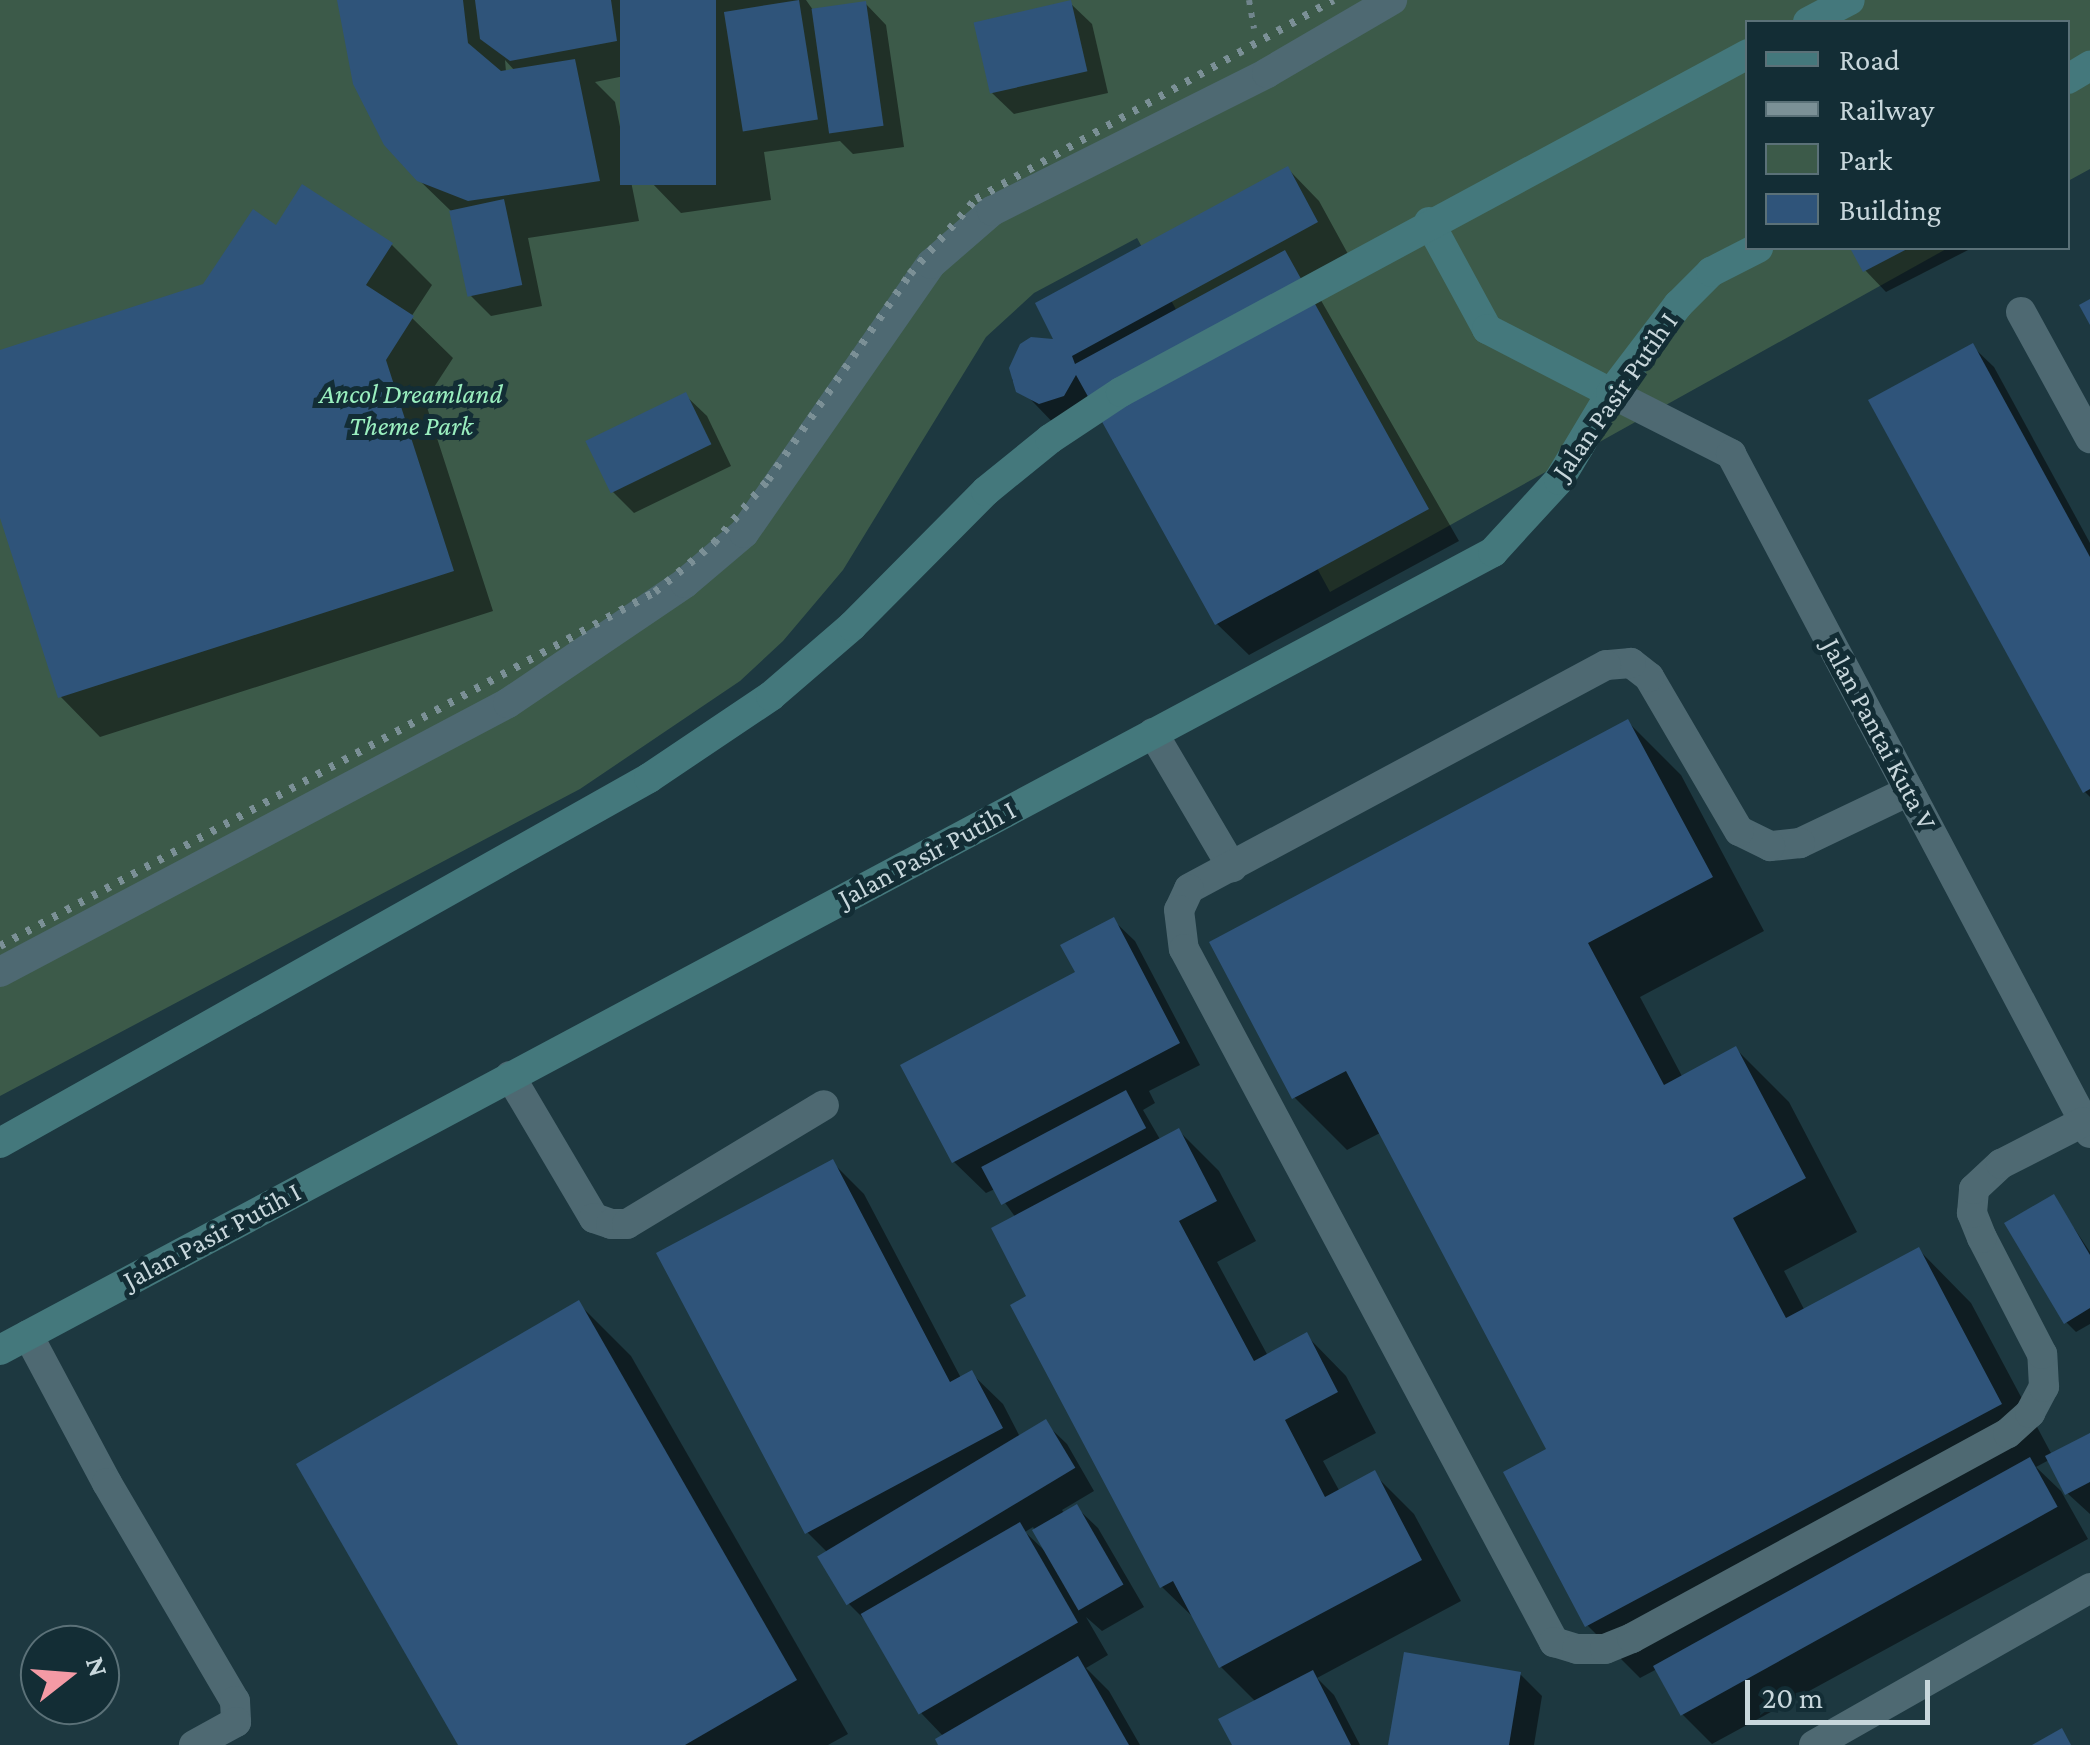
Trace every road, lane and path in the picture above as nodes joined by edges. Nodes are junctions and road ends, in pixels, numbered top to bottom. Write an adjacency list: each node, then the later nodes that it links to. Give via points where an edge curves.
1 (1392, 0): 13 (street, via 1267,73 992,211 931,264 744,533 686,582 508,703)
2 (1850, 0): 3 (street)
3 (1812, 20)
4 (1745, 56): 5 (street)
5 (1429, 222): 8 (street, via 1487,329); 17 (street, via 1120,392 1050,439 986,491 852,626 771,696 649,778)
6 (1754, 250): 8 (street, Jalan Pasir Putih I, via 1712,272 1678,305)
7 (2021, 312): 9 (street)
8 (1611, 394): 10 (street, Jalan Pasir Putih I, via 1559,480 1493,552); 11 (street, Jalan Pantai Kuta V, via 1731,454)
9 (2090, 438)
10 (1153, 733): 12 (street); 14 (street, Jalan Pasir Putih I)
11 (1910, 791): 12 (street, via 1800,844 1770,846 1738,831 1649,677 1630,663 1606,665); 16 (street, Jalan Pantai Kuta V)
12 (1232, 867): 16 (street, via 1190,889 1178,910 1184,950 1554,1642 1578,1650 1632,1638 2008,1432 2030,1413 2044,1387 2042,1354 1982,1238 1972,1213 1974,1189 2001,1164)
13 (0, 972)
14 (510, 1076): 15 (street, via 594,1218 611,1224 627,1224); 18 (street, Jalan Pasir Putih I)
15 (824, 1106)
16 (2086, 1127)
17 (0, 1142)
18 (28, 1335): 19 (street, Jalan Pasir Putih I); 21 (street, via 234,1700 236,1722)
19 (0, 1350)
20 (2090, 1588): 22 (street)
21 (194, 1745)
22 (1814, 1745)

